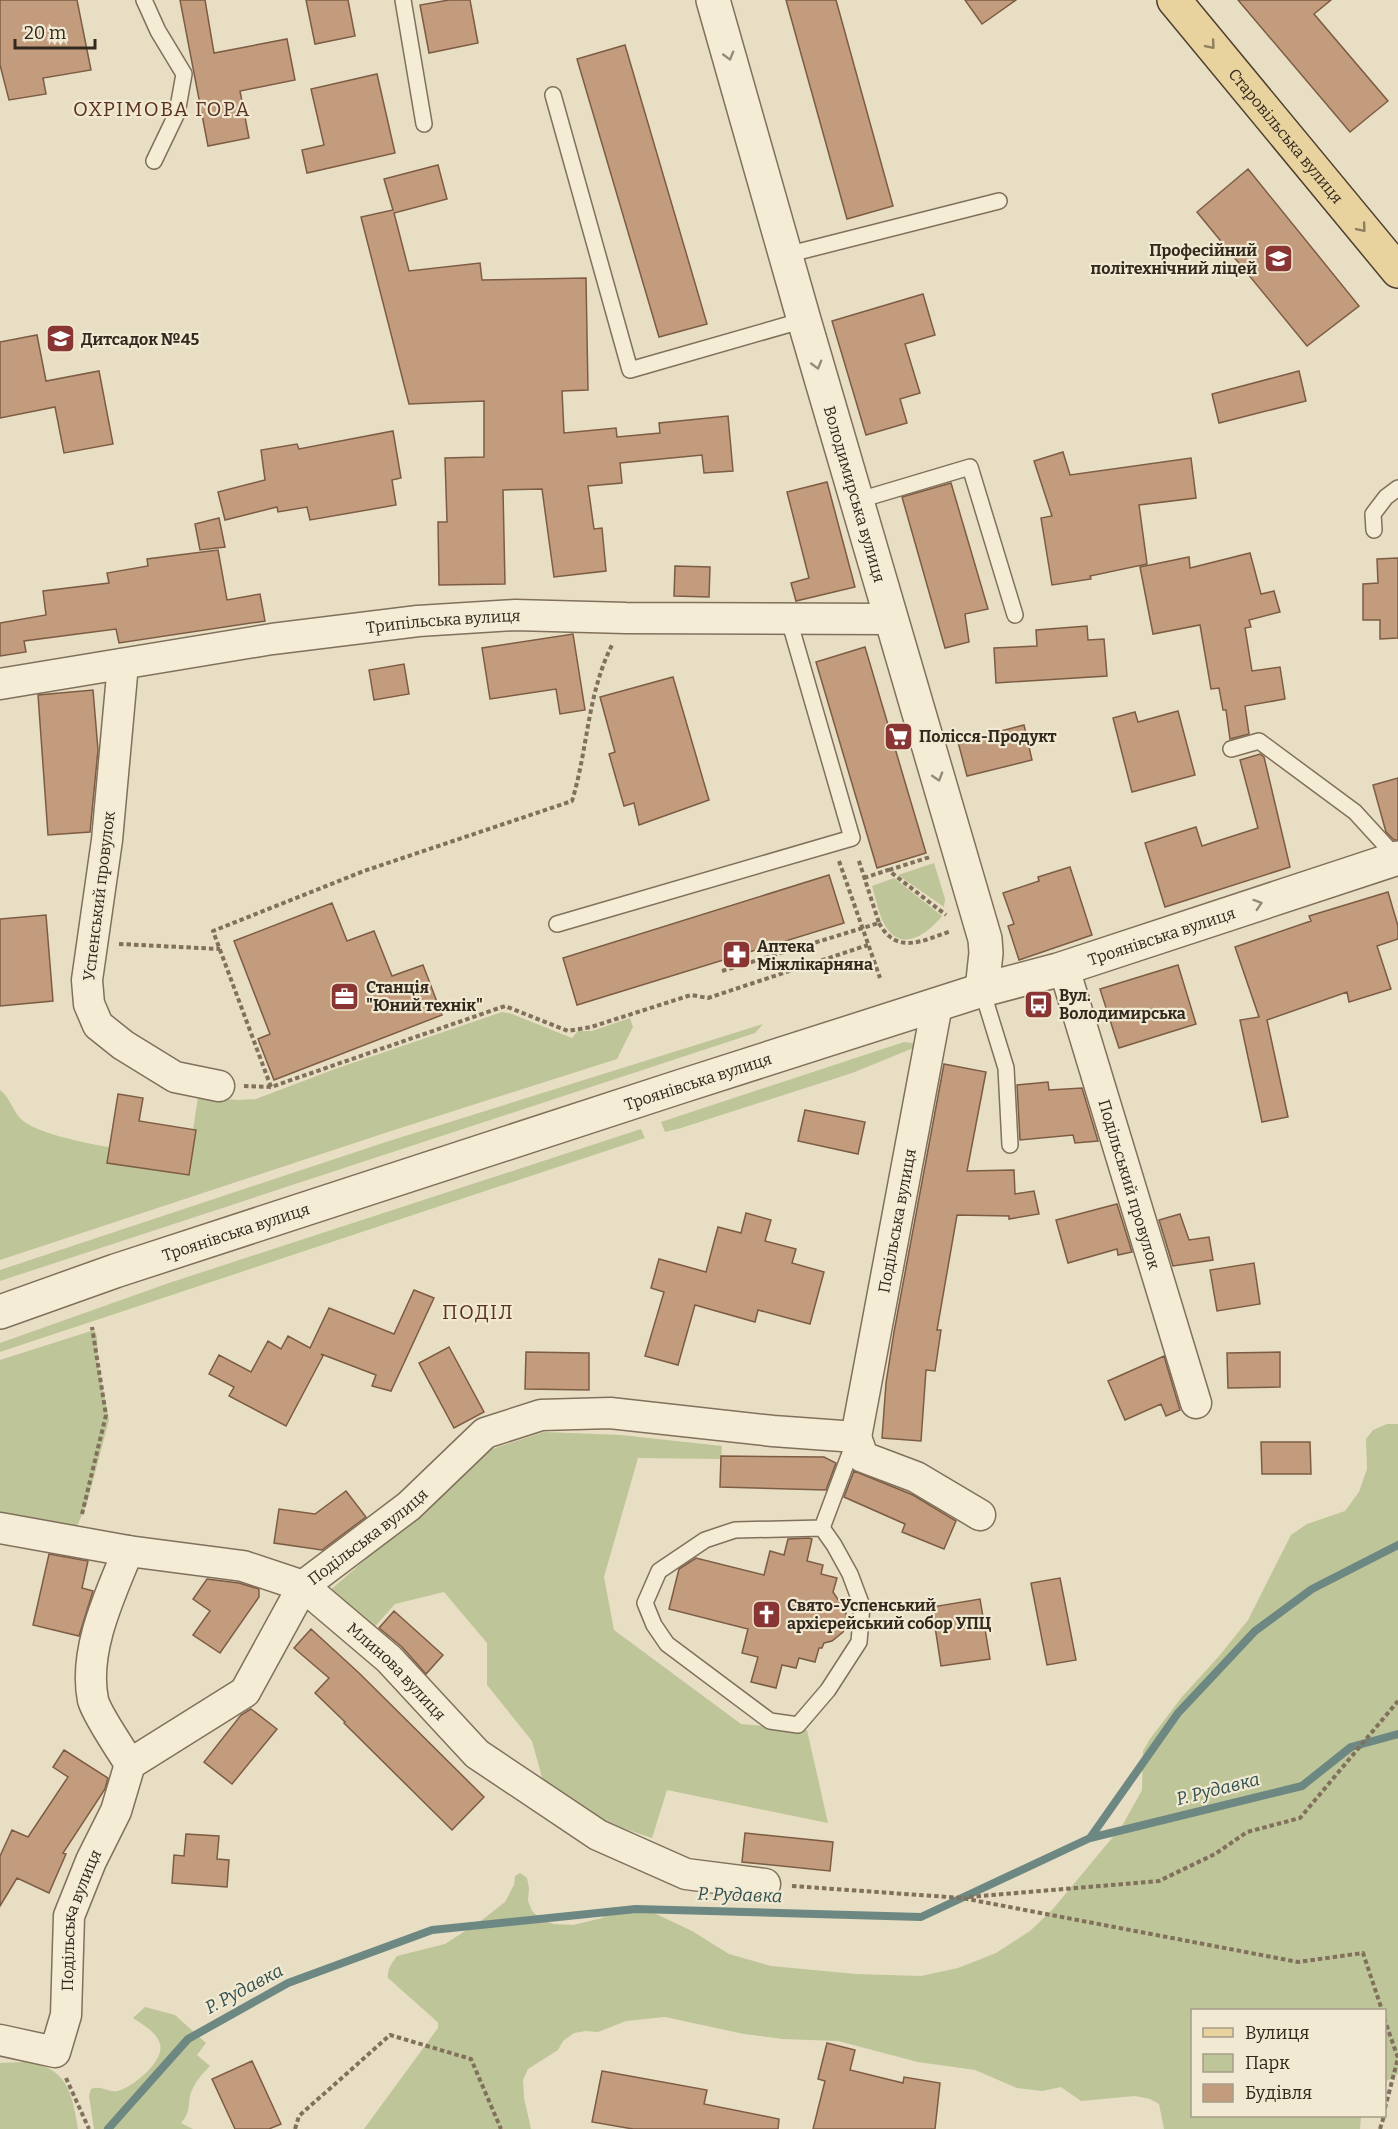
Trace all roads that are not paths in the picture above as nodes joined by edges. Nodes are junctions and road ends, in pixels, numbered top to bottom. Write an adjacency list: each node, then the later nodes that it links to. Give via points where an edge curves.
1 (144, 0): 7 (lane, via 184,74 177,113)
2 (403, 0): 6 (lane)
3 (713, 0): 9 (street, Володимирська вулиця, one-way to 9)
4 (1174, 0): 10 (main road, Старовільська вулиця, one-way to 10)
5 (553, 95): 11 (lane, via 630,370)
6 (424, 124)
7 (154, 162)
8 (999, 201): 9 (lane)
9 (786, 255): 11 (street, Володимирська вулиця)
10 (1398, 271)
11 (804, 320): 13 (street, Володимирська вулиця, one-way to 13)
12 (1398, 488): 14 (lane, via 1372,514)
13 (856, 501): 15 (lane, via 970,467); 16 (street, Володимирська вулиця)
14 (1374, 530)
15 (1015, 615)
16 (891, 619): 17 (street, Трипільська вулиця); 24 (street, Володимирська вулиця, one-way to 24, via 985,939)
17 (789, 620): 18 (street, Трипільська вулиця, via 515,615 418,621 272,639); 22 (lane, via 852,838)
18 (123, 664): 19 (street, Трипільська вулиця); 26 (street, Успенський провулок, via 107,840 87,980 89,1004 98,1025 123,1045 175,1077)
19 (0, 684)
20 (1231, 749): 21 (lane, via 1259,741 1355,812)
21 (1397, 858): 23 (street, Троянівська вулиця, one-way to 21)
22 (557, 924)
23 (1064, 968): 24 (street, Троянівська вулиця); 29 (street, Подільський провулок)
24 (982, 990): 25 (street, Троянівська вулиця); 27 (lane, via 1006,1068)
25 (937, 1005): 28 (street, Троянівська вулиця, via 126,1267); 30 (street, Подільська вулиця)
26 (219, 1086)
27 (1010, 1145)
28 (0, 1312)
29 (1196, 1403)
30 (856, 1437): 31 (street, via 863,1457 916,1477); 33 (lane); 35 (street, Подільська вулиця, via 610,1413 541,1415 485,1433 409,1506)
31 (980, 1515)
32 (0, 1528): 34 (street, Млинова вулиця)
33 (822, 1528): 33 (lane, via 735,1530 705,1540 659,1571 645,1603 667,1644 770,1721 798,1725 828,1690 859,1642 862,1606 850,1574)
34 (128, 1551): 35 (street, Млинова вулиця, via 243,1566); 36 (street, via 104,1608 91,1669 93,1702)
35 (303, 1586): 36 (street, Подільська вулиця, via 245,1692); 37 (street, Млинова вулиця, via 389,1659 477,1754 598,1835 686,1874)
36 (130, 1764): 38 (street, Подільська вулиця, via 116,1811 69,1917 66,2015 55,2052)
37 (765, 1884)
38 (0, 2040)

